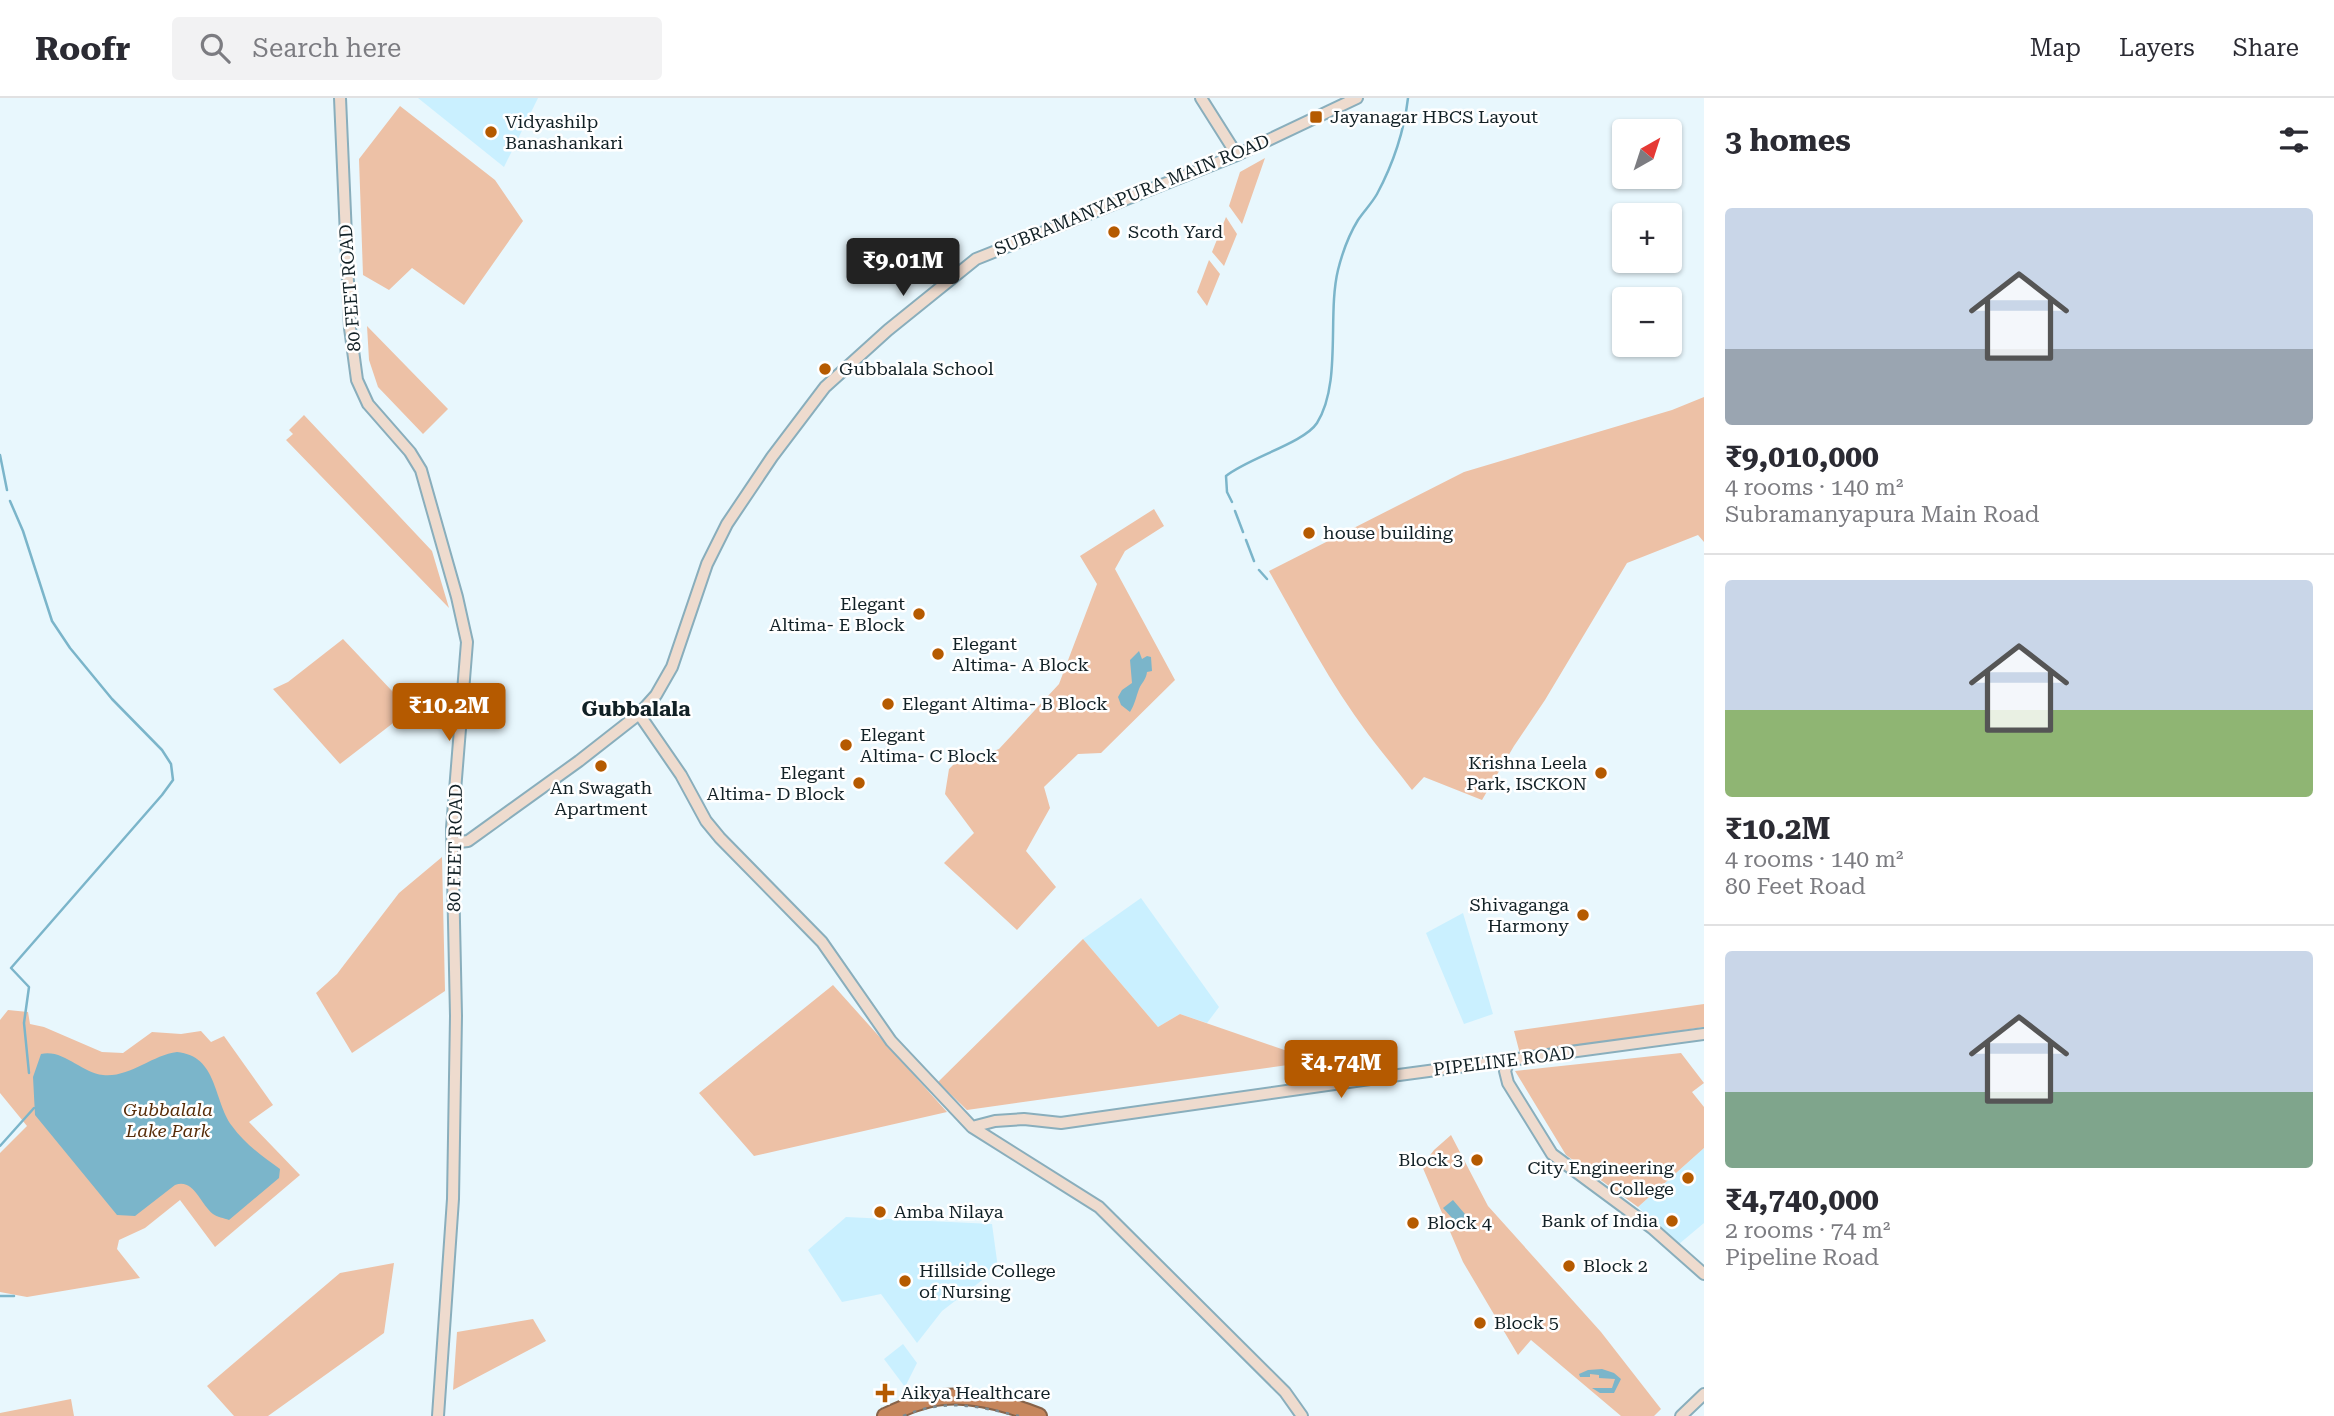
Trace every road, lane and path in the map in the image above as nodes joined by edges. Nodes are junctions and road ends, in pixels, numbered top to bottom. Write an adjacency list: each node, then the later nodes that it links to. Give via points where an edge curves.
1 (343, 98): 6 (street, 80 FEET ROAD, via 362,379 372,402 425,468 472,641 460,796); 10 (street, 80 FEET ROAD, via 350,328 357,380 368,404 421,470 467,642 452,828)
2 (1202, 98): 4 (street)
3 (1357, 98): 4 (street, SUBRAMANYAPURA MAIN ROAD)
4 (1237, 155): 5 (street, SUBRAMANYAPURA MAIN ROAD, via 976,259 842,370 772,457 727,524 707,564 668,677)
5 (639, 714): 6 (street, SUBRAMANYAPURA MAIN ROAD); 9 (street, via 719,838 822,942 891,1041)
6 (464, 842): 10 (street, 80 FEET ROAD)
7 (1704, 1034): 8 (street, PIPELINE ROAD)
8 (1509, 1061): 9 (street, PIPELINE ROAD, via 1061,1123 1024,1119); 11 (street, via 1507,1080 1552,1154 1653,1228)
9 (972, 1127): 16 (street, via 1099,1207 1286,1392)
10 (454, 1237): 13 (street, 80 FEET ROAD)
11 (1704, 1274)
12 (1704, 1394): 17 (street)
13 (440, 1416)
14 (885, 1416): 15 (highway, via 942,1397 985,1401)
15 (1039, 1416)
16 (1302, 1416)
17 (1681, 1416)

